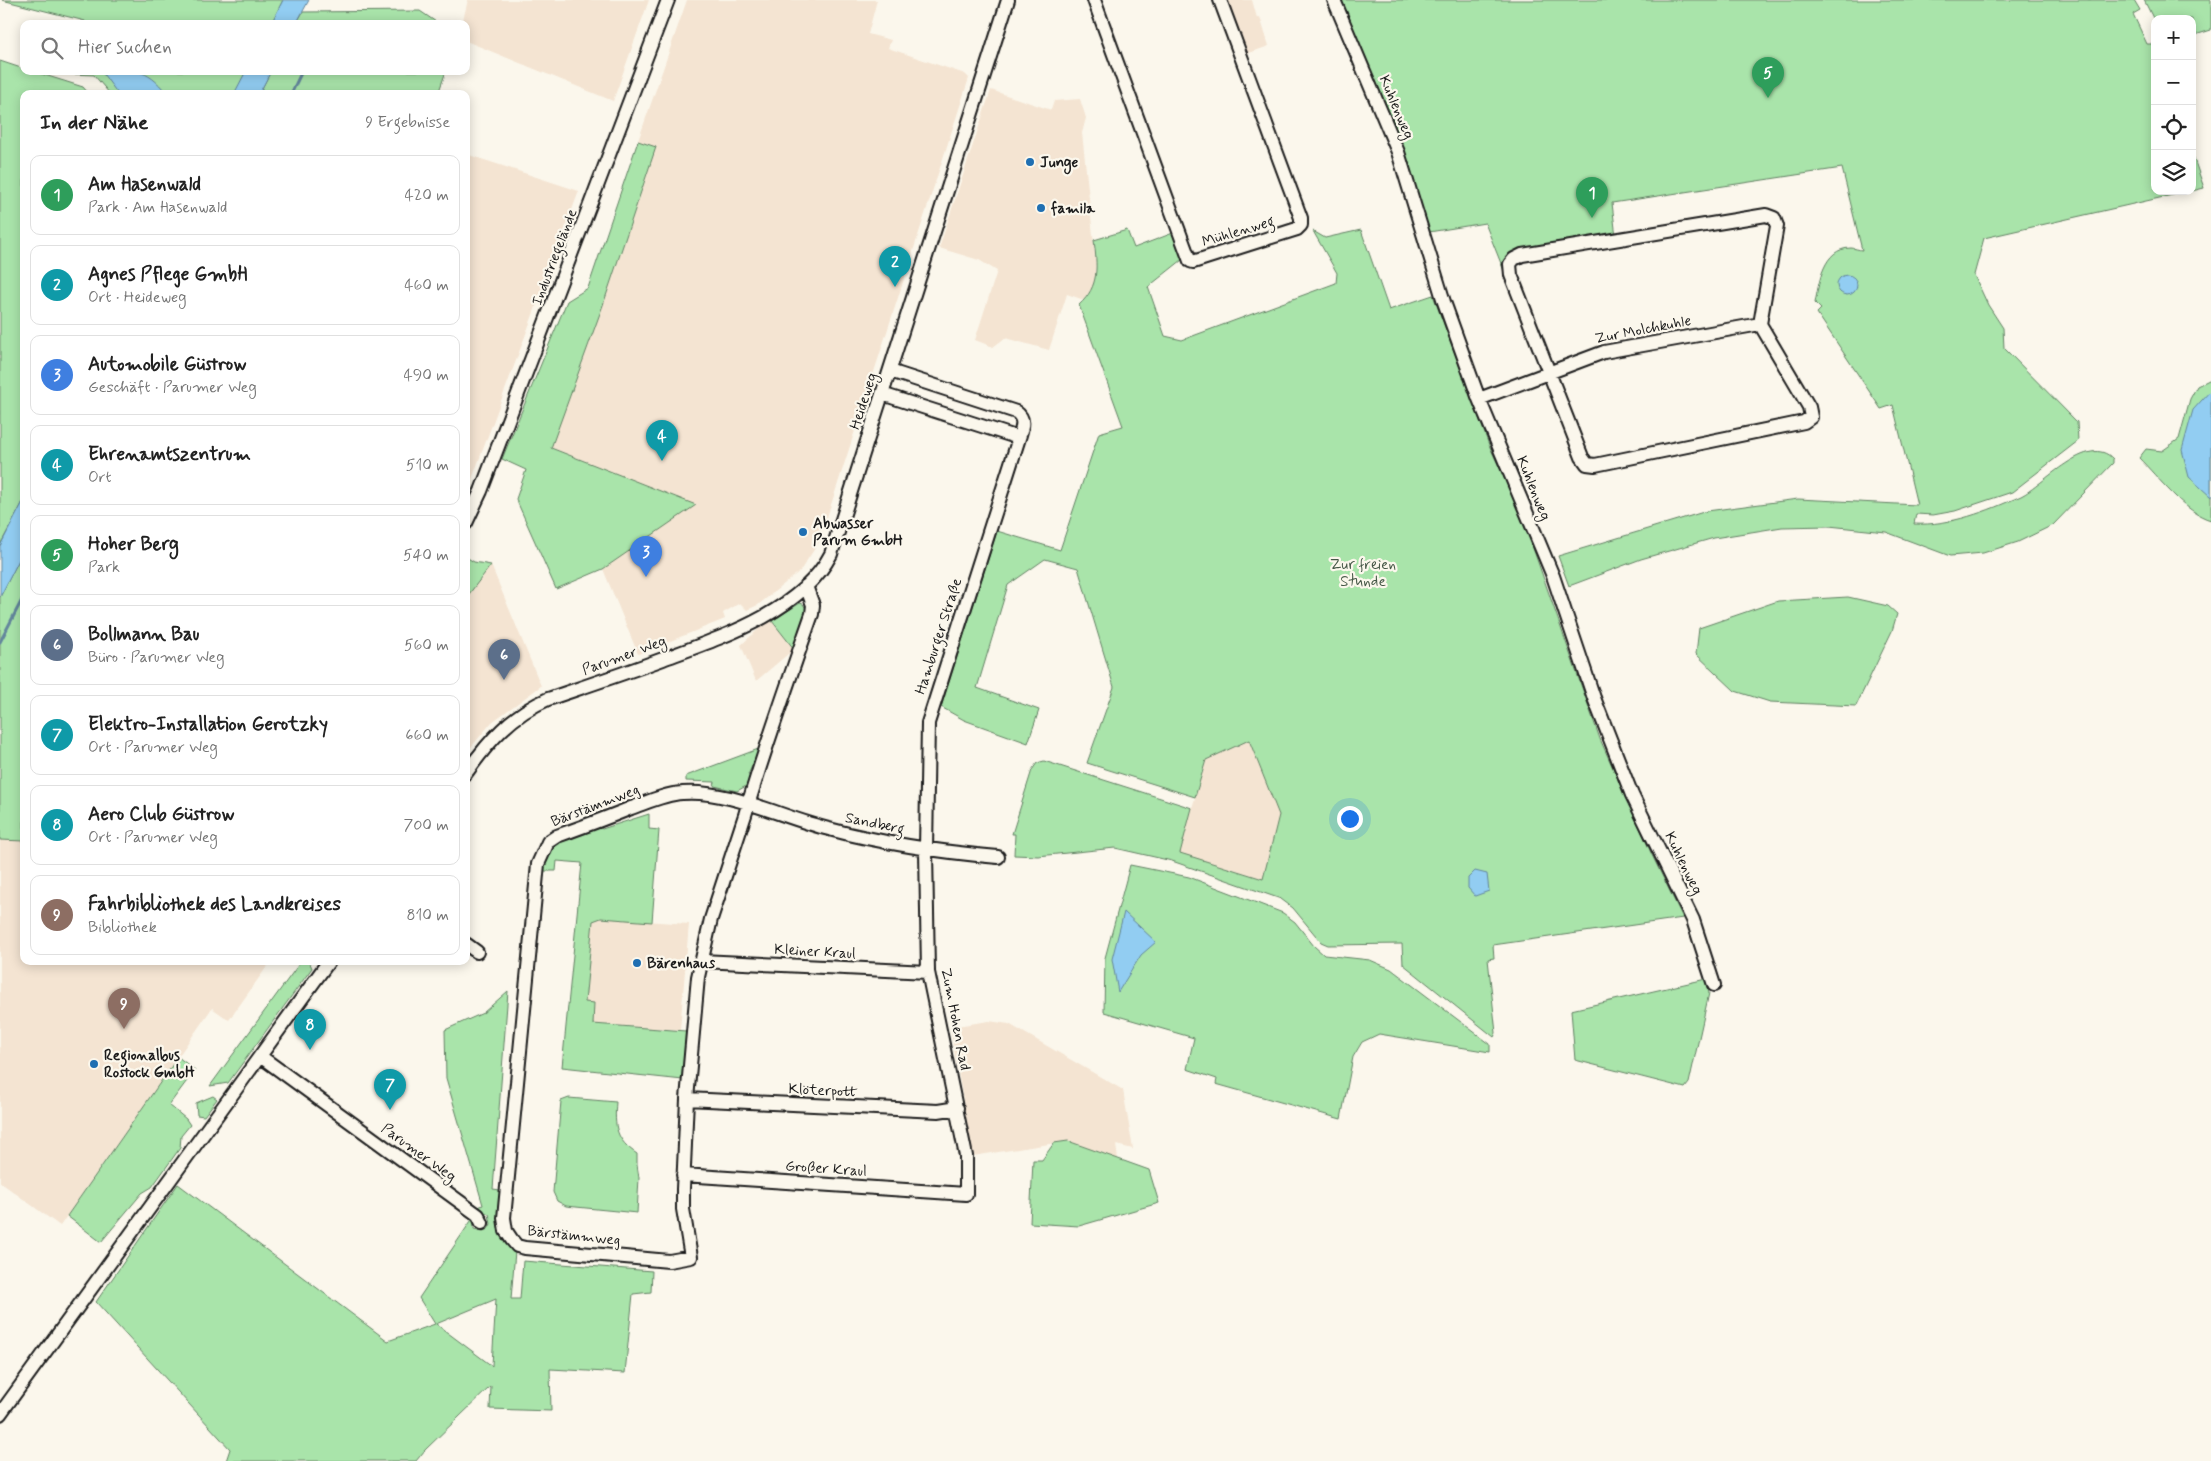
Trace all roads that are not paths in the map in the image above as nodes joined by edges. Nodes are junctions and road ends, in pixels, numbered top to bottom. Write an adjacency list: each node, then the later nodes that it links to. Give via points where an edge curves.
1 (668, 0): 12 (street, Industriegelände, via 560,288)
2 (1008, 0): 7 (street, Heideweg)
3 (1094, 0): 4 (street, Mühlenweg, via 1193,262 1301,225)
4 (1220, 0)
5 (1334, 0): 10 (street, Kuhlenweg, via 1398,152 1444,302)
6 (1760, 324): 8 (street, Zur Molchkuhle, via 1604,352); 8 (street, via 1809,406 1811,416 1804,422 1595,465 1587,464); 8 (street, via 1776,226 1774,218 1766,215 1522,255 1510,264 1511,275)
7 (890, 371): 9 (street, Heideweg); 11 (street, Hamburger Straße, via 1016,412 1024,423)
8 (1550, 372): 10 (street, Zur Molchkuhle)
9 (882, 394): 11 (street); 13 (street, Heideweg, via 831,554 820,573)
10 (1480, 399): 23 (street, Kuhlenweg, via 1553,576 1594,698 1632,795 1693,920)
11 (1019, 438): 16 (street, Hamburger Straße, via 928,722)
12 (470, 514)
13 (806, 586): 14 (street, Parumer Weg, via 743,628 548,699 524,711 499,732); 15 (street, via 813,605 812,614)
14 (470, 768)
15 (748, 804): 16 (street, Sandberg, via 830,830); 20 (street, Bärstämmweg); 27 (street, Bärstämmweg, via 699,792 665,796 557,836 548,842 538,864 504,1218 506,1231 517,1246 525,1248 669,1261 691,1257 683,1208)
16 (926, 850): 17 (street, Sandberg); 22 (street, Zum Hohen Rad)
17 (998, 857)
18 (470, 947): 19 (street)
19 (477, 952)
20 (700, 962): 22 (street, Kleiner Kraul); 25 (street, Bärstämmweg)
21 (326, 965): 24 (street)
22 (928, 972): 26 (street, Zum Hohen Rad)
23 (1714, 985)
24 (260, 1056): 29 (street, Parumer Weg, via 478,1215); 30 (street)
25 (687, 1099): 26 (street, Klöterpott, via 938,1111); 27 (street, Bärstämmweg)
26 (957, 1108): 28 (street, Zum Hohen Rad, via 966,1156)
27 (684, 1175): 28 (street, Großer Kraul)
28 (966, 1194)
29 (482, 1223)
30 (0, 1414)

